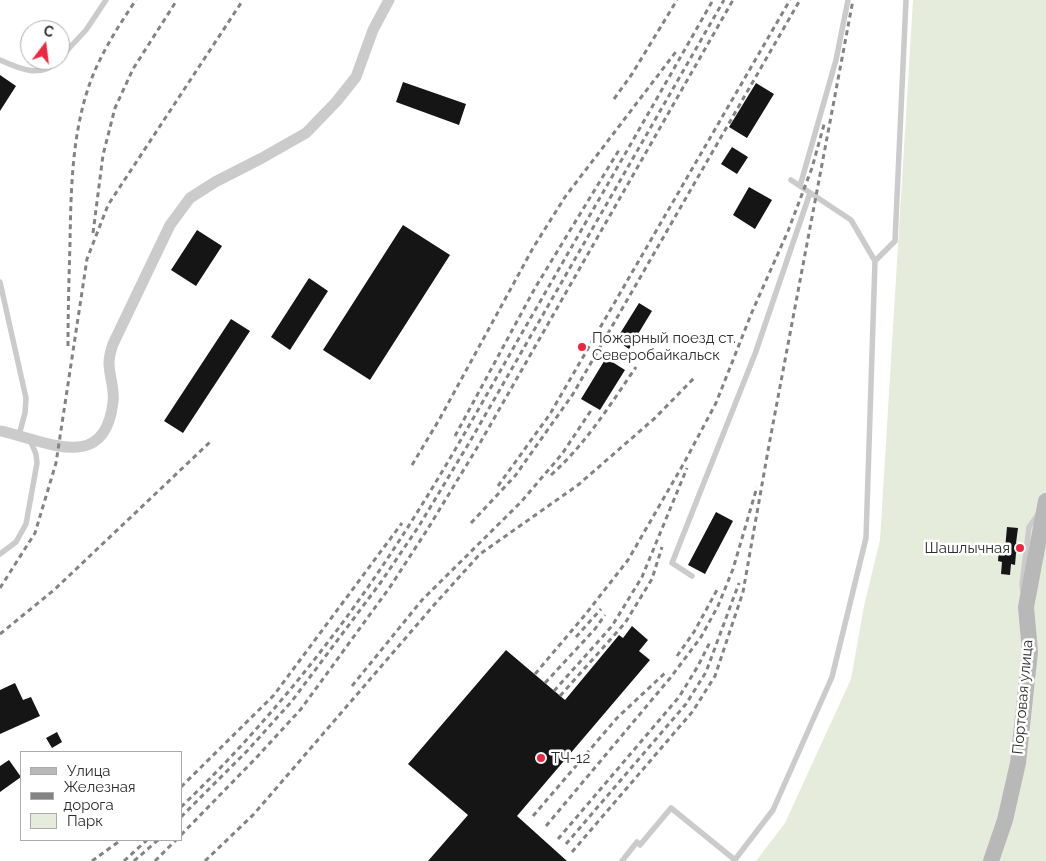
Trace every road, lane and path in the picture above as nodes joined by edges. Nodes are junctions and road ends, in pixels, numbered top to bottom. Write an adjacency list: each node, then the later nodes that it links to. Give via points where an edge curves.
1 (106, 0): 5 (lane)
2 (389, 0): 16 (street, via 373,30 356,76 306,133 190,198 170,225 113,344 109,362 114,400 110,420 100,437 90,445 58,447)
3 (848, 0): 11 (lane, via 836,60)
4 (906, 0): 13 (lane, via 895,241)
5 (70, 47)
6 (0, 60): 7 (lane)
7 (20, 67)
8 (28, 70): 9 (lane)
9 (41, 70)
10 (791, 180): 11 (lane)
11 (800, 186): 12 (lane)
12 (810, 193): 13 (lane, via 851,220); 20 (lane, via 755,354 672,563)
13 (876, 261): 22 (lane, via 866,538 832,678 773,810)
14 (0, 282): 16 (lane, via 26,398)
15 (0, 431): 16 (street)
16 (24, 436): 19 (lane, via 36,454 37,463 26,524 16,542)
17 (1046, 502): 18 (main road, Портовая улица); 21 (lane, via 1029,527 1022,585)
18 (1043, 541): 21 (main road, Портовая улица)
19 (0, 554)
20 (692, 576)
21 (1026, 607): 24 (main road, Портовая улица, via 1030,652 1018,763)
22 (734, 860): 23 (lane, via 671,808)
23 (622, 861)
24 (991, 861)

